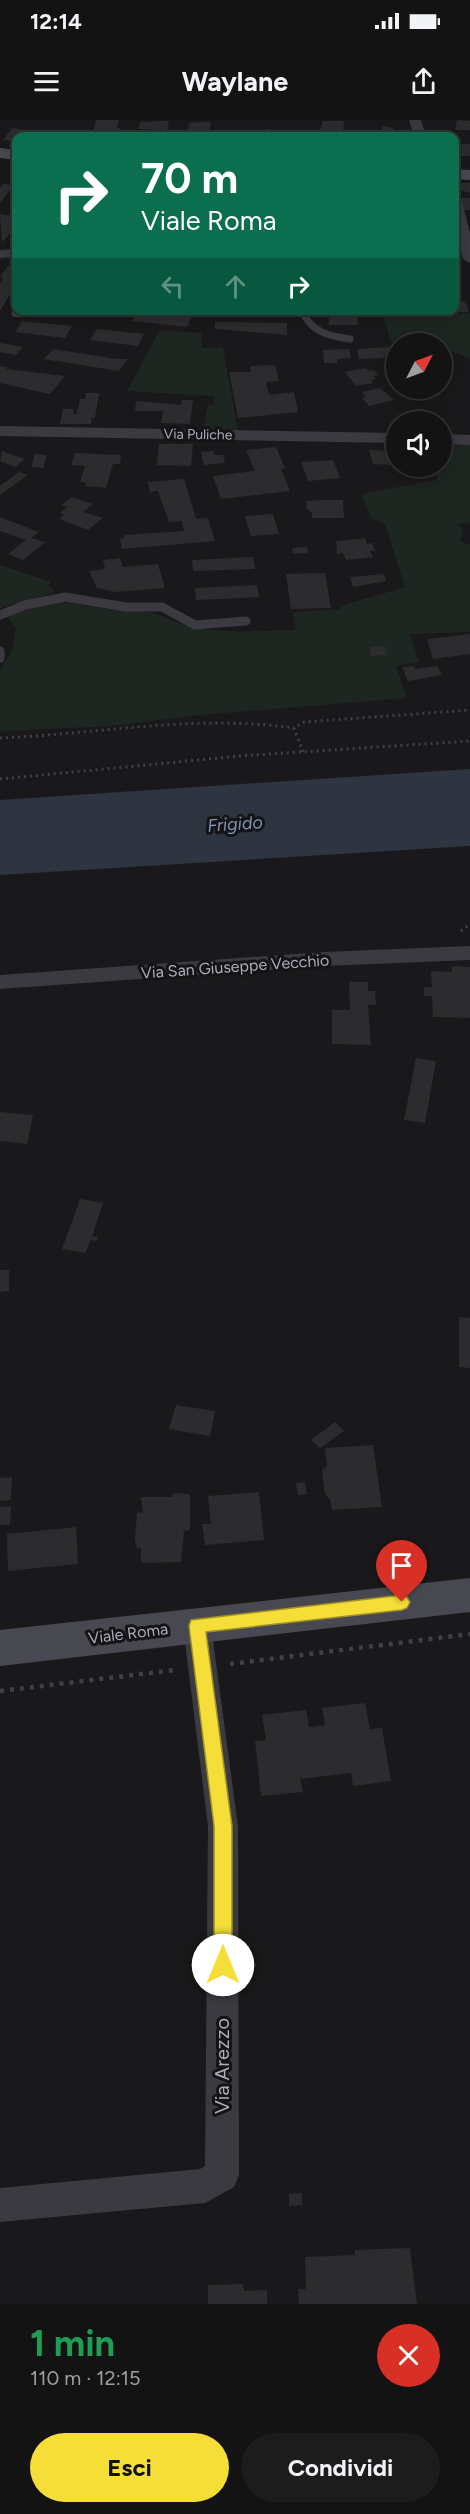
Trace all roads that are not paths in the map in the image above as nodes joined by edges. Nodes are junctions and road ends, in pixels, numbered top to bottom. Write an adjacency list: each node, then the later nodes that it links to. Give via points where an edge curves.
1 (459, 234): 2 (street)
2 (470, 259)
3 (304, 315): 4 (lane, via 310,327)
4 (350, 339)
5 (0, 431): 6 (street, Via Puliche)
6 (386, 438)
7 (452, 439): 8 (street)
8 (470, 440)
9 (0, 615): 10 (lane, via 65,597 126,607 162,607 195,625)
10 (246, 621)
11 (0, 651): 12 (lane)
12 (0, 658)
13 (470, 953): 14 (street, Via San Giuseppe Vecchio, via 324,959)
14 (0, 982)
15 (470, 1595): 16 (main road, Viale Roma)
16 (197, 1626): 17 (main road, Viale Roma); 18 (street, Via Arezzo, via 223,1826 222,2175 205,2186)
17 (0, 1648)
18 (0, 2205)

